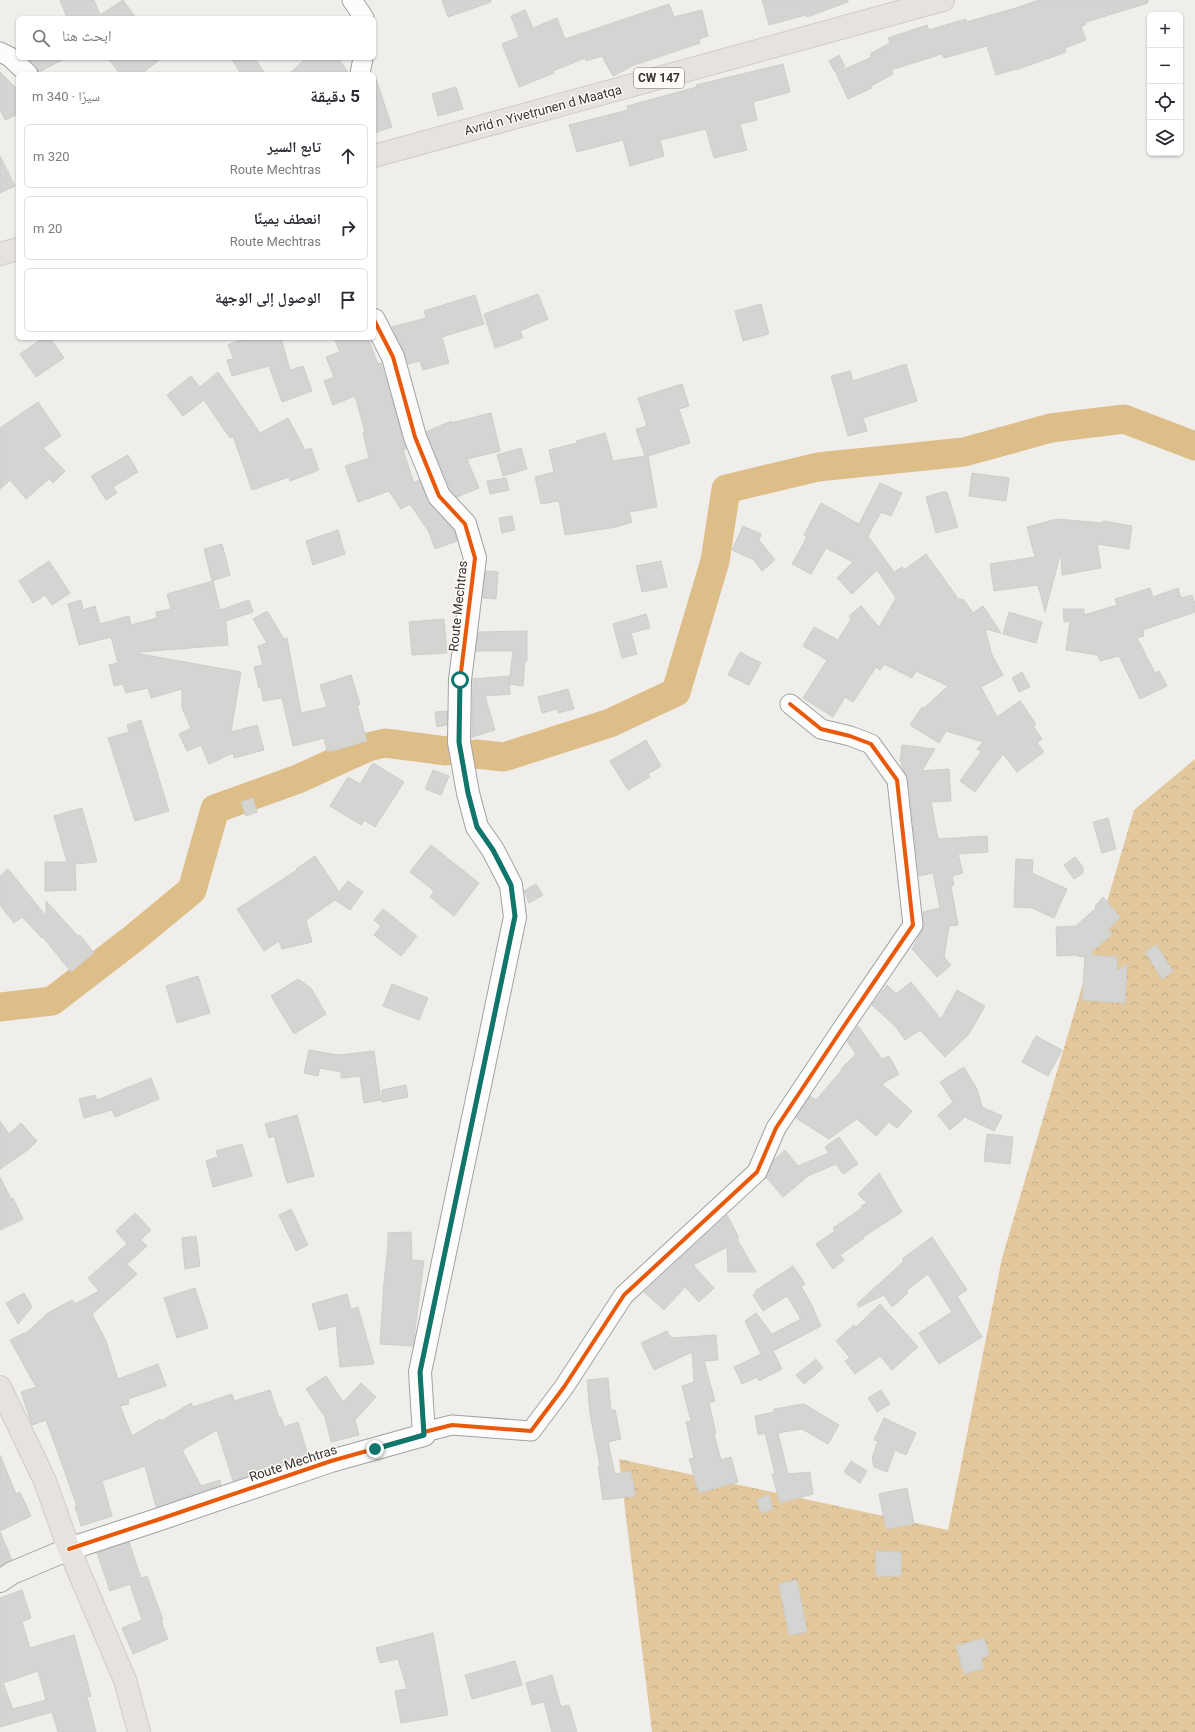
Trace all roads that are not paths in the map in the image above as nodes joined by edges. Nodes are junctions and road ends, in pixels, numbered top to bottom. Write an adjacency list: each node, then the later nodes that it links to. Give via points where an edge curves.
1 (352, 0): 3 (street)
2 (943, 0): 8 (main road, Avrid n Yivetṛunen d Maatqa / CW 147)
3 (363, 16)
4 (0, 52): 6 (street, via 10,57)
5 (363, 60): 7 (street)
6 (26, 72)
7 (360, 72)
8 (376, 155)
9 (16, 250): 10 (main road)
10 (0, 254)
11 (376, 324): 14 (street, Route Mechtras, via 393,357 415,437 439,496 465,524 475,558 460,680 459,742 477,827 493,850 511,885 515,916 420,1372)
12 (790, 704): 14 (street, via 821,728 871,744 896,780 913,925 776,1128 757,1172 624,1295 564,1387 531,1431 452,1424)
13 (0, 1388): 15 (main road, via 45,1480)
14 (424, 1432): 15 (street, Route Mechtras, via 424,1435 331,1461)
15 (69, 1549): 16 (main road, via 12,1573); 17 (main road, via 125,1680)
16 (0, 1581)
17 (138, 1732)

